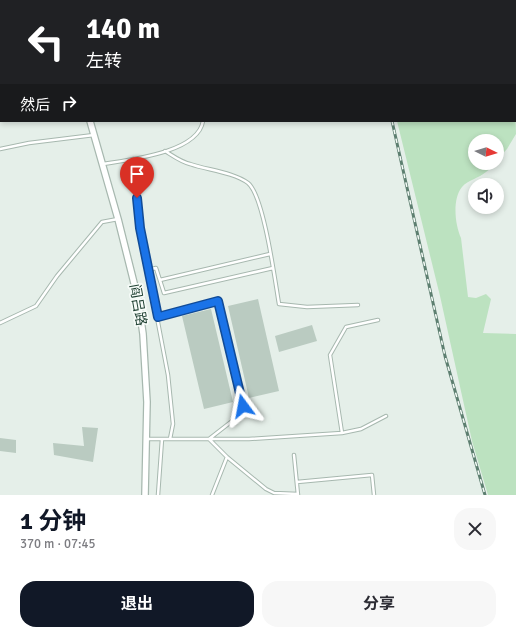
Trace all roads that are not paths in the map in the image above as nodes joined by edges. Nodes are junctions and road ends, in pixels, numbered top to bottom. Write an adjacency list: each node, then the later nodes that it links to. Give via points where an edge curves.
1 (90, 122): 3 (street, 阎吕路)
2 (202, 122): 5 (lane, via 202,128 192,137 176,148)
3 (95, 135): 4 (lane, via 29,143); 7 (street, 阎吕路)
4 (0, 150)
5 (165, 151): 6 (lane); 9 (lane, via 188,164 224,173 248,184 258,199)
6 (133, 159): 7 (lane); 11 (lane)
7 (102, 164): 8 (street, 阎吕路)
8 (118, 219): 16 (lane, via 102,222 57,276 36,306); 19 (street, 阎吕路, via 142,327)
9 (270, 254): 10 (lane); 12 (lane)
10 (273, 268): 12 (lane, via 164,293); 13 (lane, via 279,304 307,307)
11 (147, 270): 12 (lane, via 156,268); 14 (lane)
12 (160, 280)
13 (358, 305)
14 (158, 317): 21 (lane, via 173,424); 22 (lane, via 218,301 243,406 236,418)
15 (378, 320): 18 (lane, via 346,327 330,355)
16 (0, 323)
17 (386, 416): 18 (lane, via 360,429)
18 (342, 433): 22 (lane)
19 (148, 439): 20 (lane); 27 (street, 阎吕路)
20 (162, 439): 21 (lane); 28 (lane)
21 (170, 439): 22 (lane)
22 (209, 439): 24 (lane)
23 (294, 455): 25 (lane)
24 (226, 457): 26 (lane, via 274,493); 29 (lane)
25 (297, 482): 26 (lane); 30 (lane, via 372,475)
26 (298, 494)
27 (145, 495)
28 (158, 495)
29 (212, 495)
30 (374, 495)

